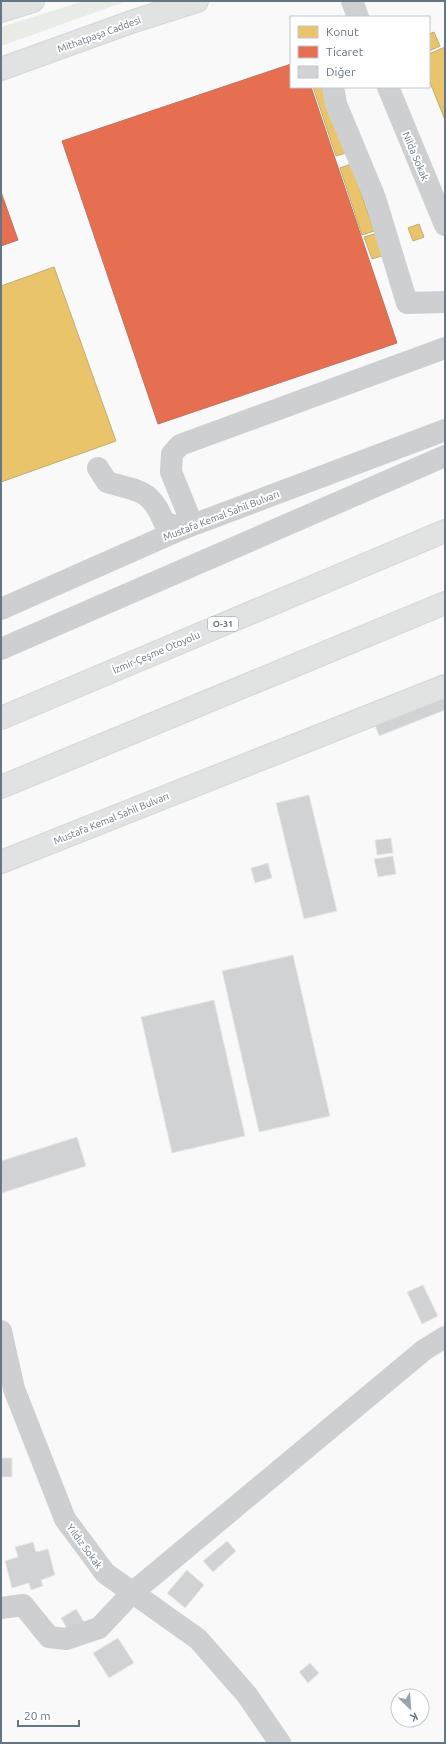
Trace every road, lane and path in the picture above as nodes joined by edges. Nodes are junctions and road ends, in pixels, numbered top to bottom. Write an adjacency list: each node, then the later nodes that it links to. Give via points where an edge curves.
1 (33, 1): 3 (main road)
2 (197, 1): 4 (main road, Mithatpaşa Caddesi)
3 (1, 10)
4 (1, 69)
5 (333, 88): 8 (street, via 336,104 375,198 408,303)
6 (388, 88): 7 (street, Nilda Sokak)
7 (445, 226)
8 (445, 302)
9 (445, 348): 13 (street, via 180,445 172,454 171,472 188,514)
10 (445, 430): 13 (street, Mustafa Kemal Sahil Bulvarı)
11 (445, 456): 17 (street)
12 (98, 468): 13 (street, via 107,482 146,493 159,510 164,522)
13 (182, 529): 16 (street, Mustafa Kemal Sahil Bulvarı)
14 (445, 531): 19 (main road, İzmir-Çeşme Otoyolu / O-31)
15 (445, 603): 20 (main road)
16 (1, 609)
17 (4, 641)
18 (445, 686): 21 (main road, Mustafa Kemal Sahil Bulvarı)
19 (1, 718)
20 (1, 787)
21 (1, 862)
22 (1, 1331): 24 (street, Yıldız Sokak, via 14,1389 65,1519 105,1573)
23 (445, 1337): 24 (street, via 424,1350)
24 (132, 1593): 25 (street, via 99,1628 66,1639 49,1638 23,1605); 26 (street, Yıldız Sokak, via 198,1639 247,1695)
25 (1, 1608)
26 (280, 1743)

